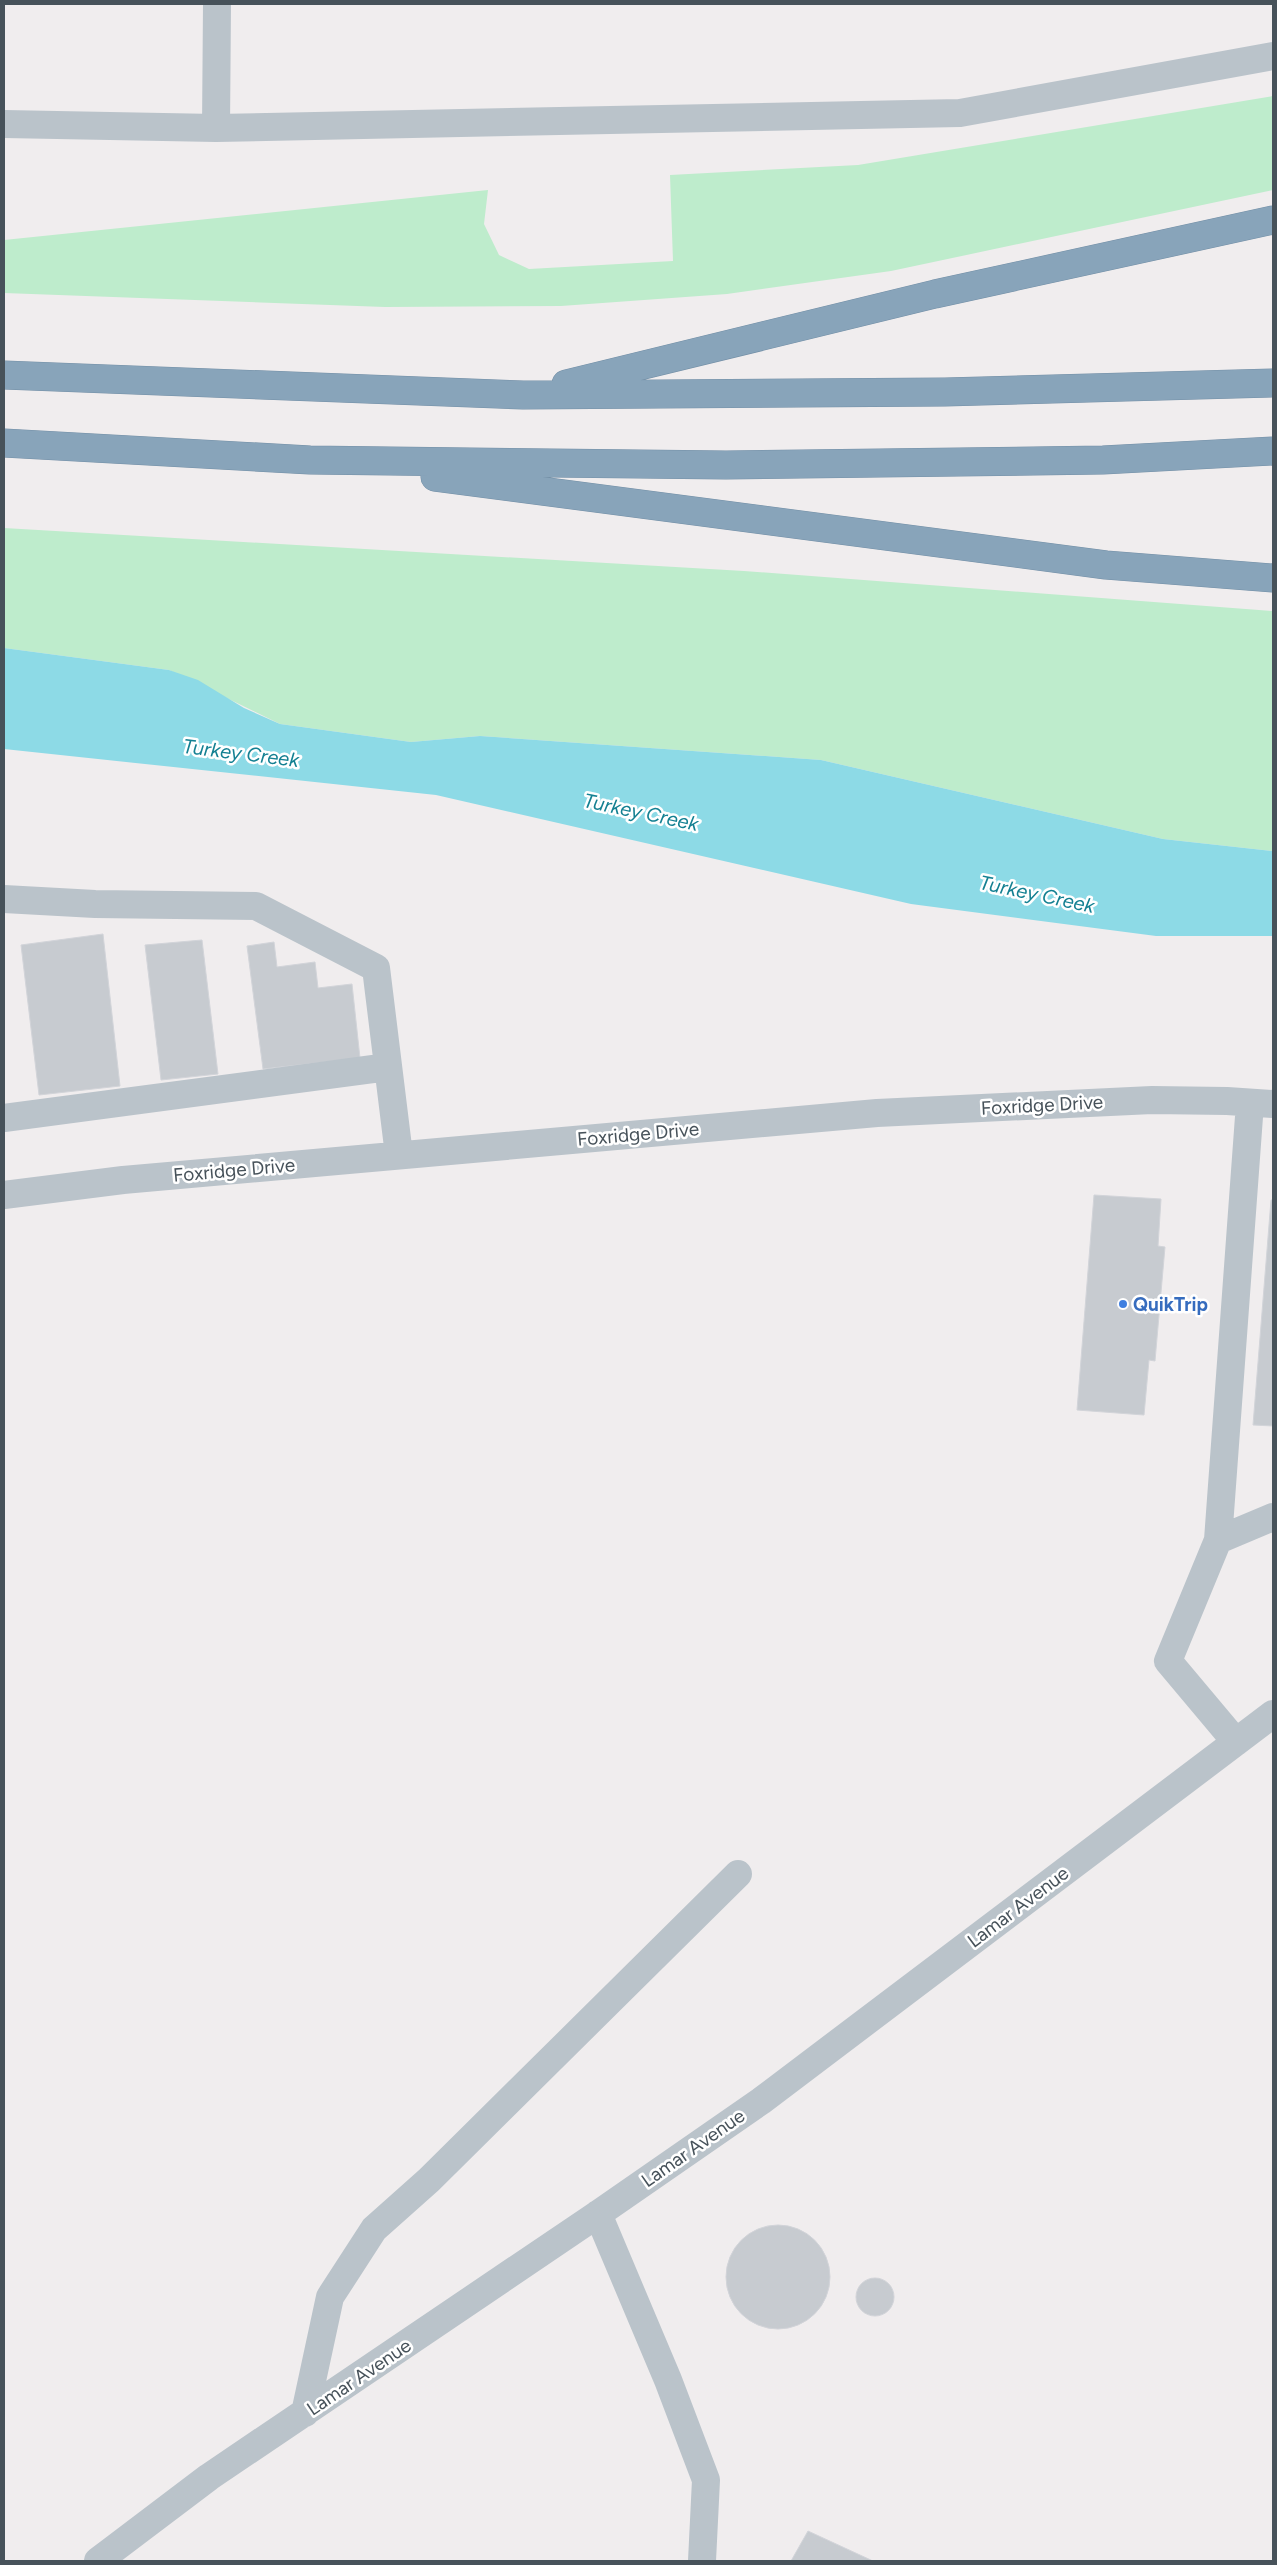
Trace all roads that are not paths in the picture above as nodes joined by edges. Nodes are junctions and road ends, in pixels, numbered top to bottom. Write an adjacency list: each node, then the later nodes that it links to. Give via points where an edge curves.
1 (216, 4): 4 (street)
2 (1273, 56): 4 (street, via 960,112)
3 (4, 124): 4 (street)
4 (216, 128)
5 (1273, 220): 8 (highway, via 935,294)
6 (4, 375): 8 (highway)
7 (1273, 382): 8 (highway, via 955,392)
8 (523, 395)
9 (4, 443): 11 (highway)
10 (1273, 451): 11 (highway, via 1103,460 726,466)
11 (310, 460): 12 (highway, via 1106,565)
12 (1273, 578)
13 (4, 899): 14 (street, via 256,906 376,968)
14 (388, 1067): 16 (street); 17 (street)
15 (1261, 1104): 17 (street, Foxridge Drive, via 1152,1100 877,1113); 20 (street)
16 (4, 1118)
17 (399, 1155): 18 (street, Foxridge Drive, via 123,1180)
18 (4, 1195)
19 (1273, 1518): 20 (street)
20 (1218, 1540): 22 (street, via 1168,1661)
21 (1273, 1714): 22 (street, Lamar Avenue)
22 (1236, 1742): 24 (street, Lamar Avenue, via 760,2101)
23 (738, 1874): 25 (street, via 436,2173 374,2229 330,2297)
24 (598, 2214): 25 (street, Lamar Avenue); 27 (street, via 706,2480)
25 (305, 2413): 26 (street, Lamar Avenue, via 163,2510)
26 (98, 2561)
27 (702, 2561)

